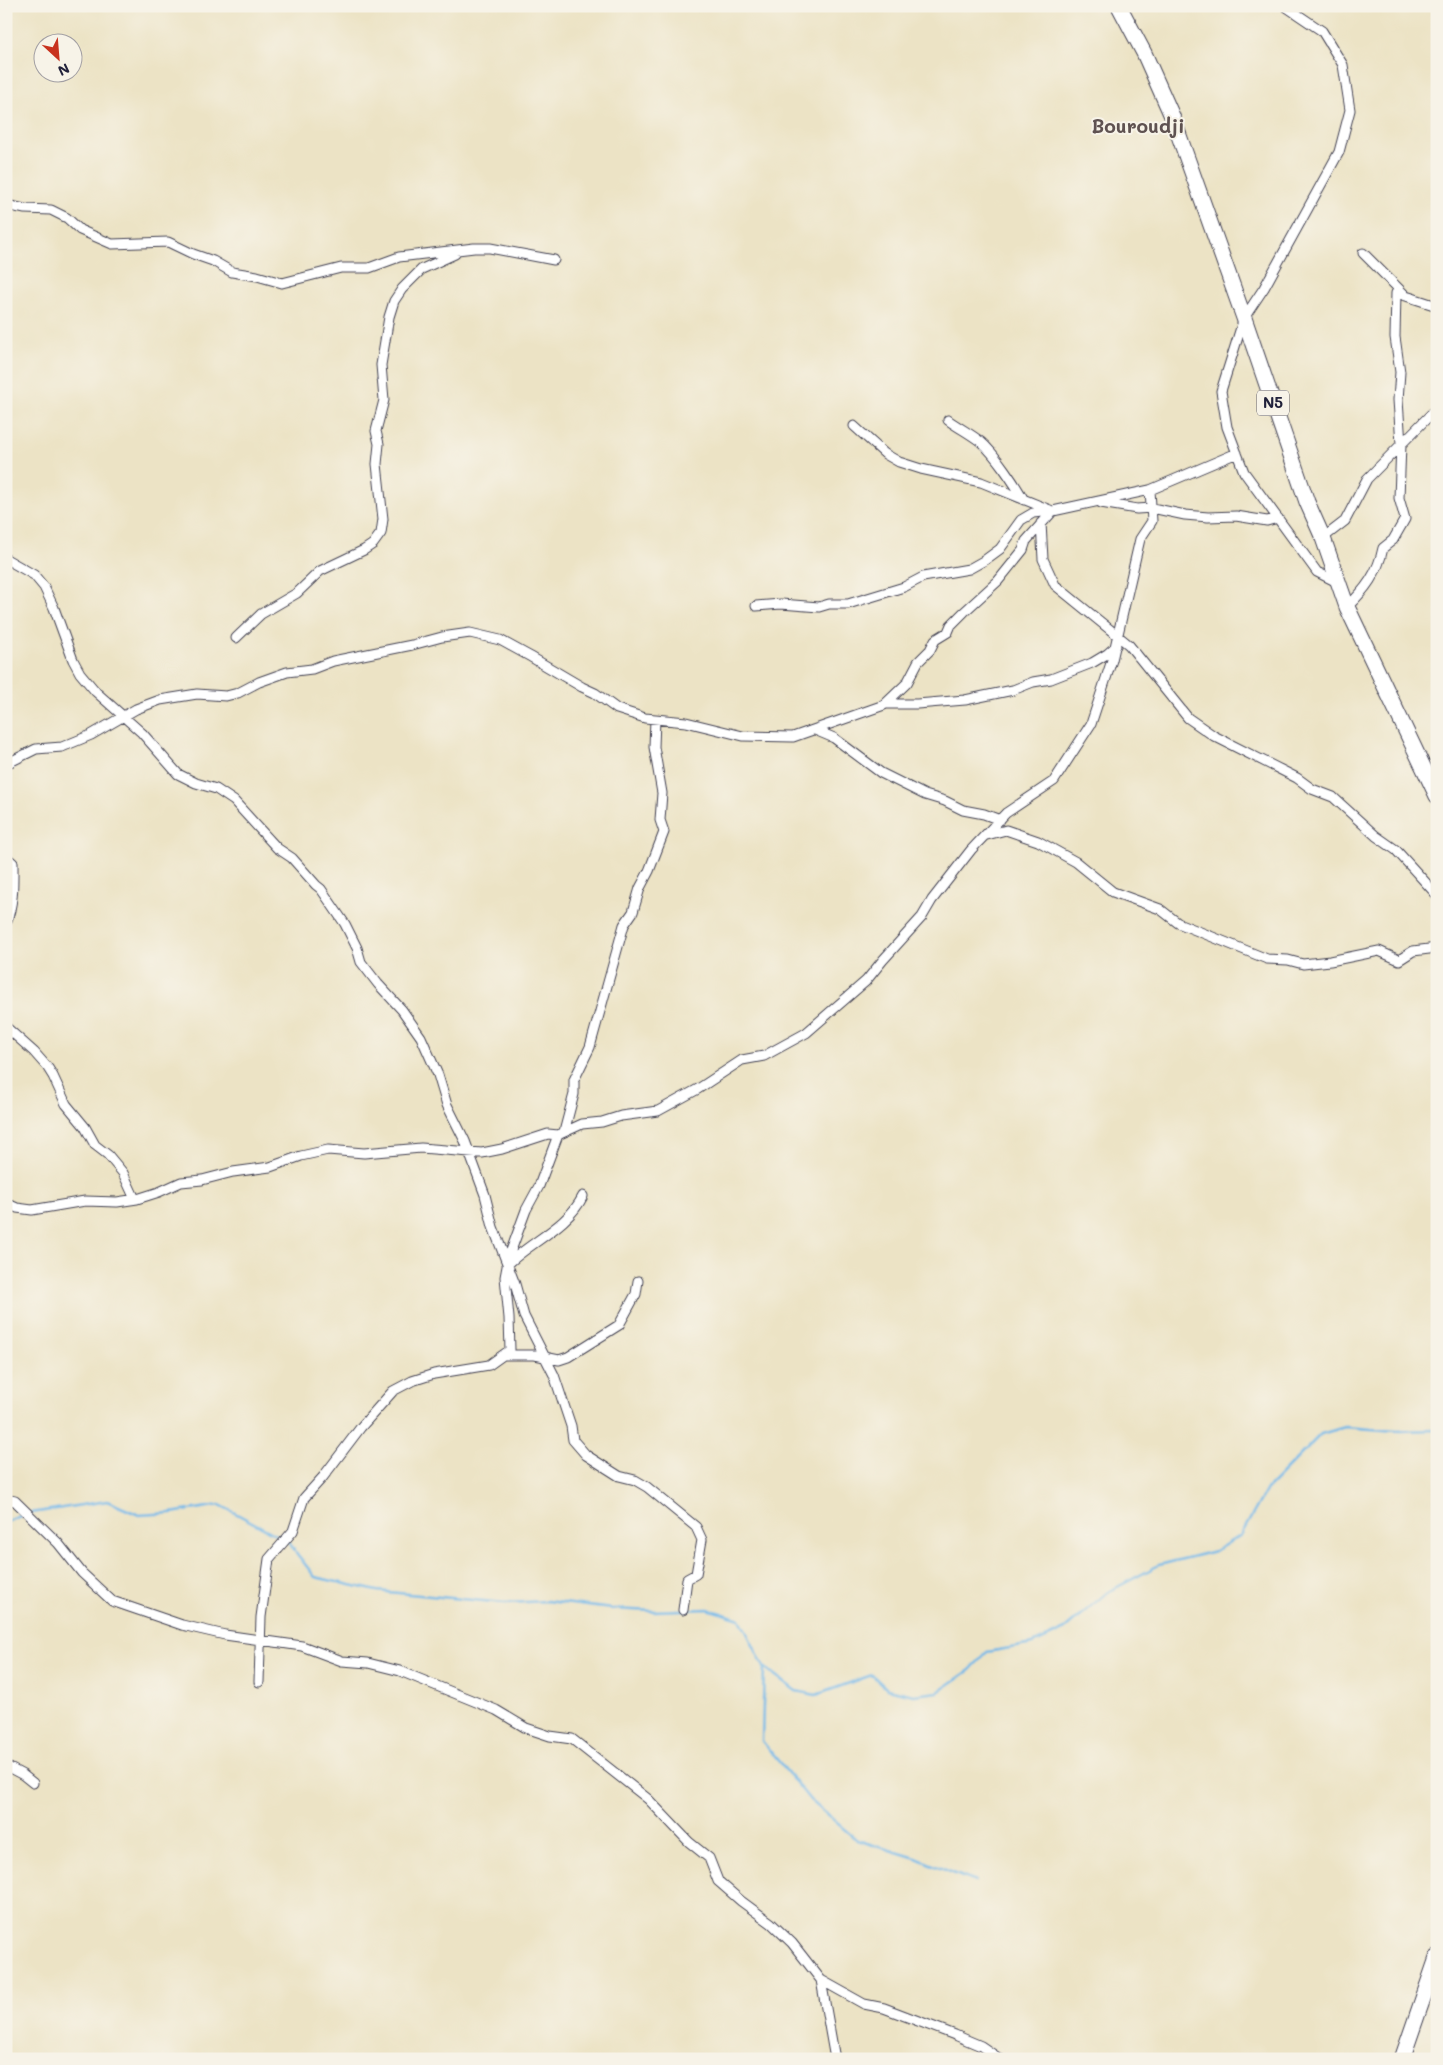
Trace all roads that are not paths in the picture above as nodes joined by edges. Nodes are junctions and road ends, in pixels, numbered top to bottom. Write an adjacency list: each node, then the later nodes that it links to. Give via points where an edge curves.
1 (1120, 6): 9 (highway, N5, via 1172,116)
2 (1285, 6): 9 (street, via 1322,31 1344,65 1350,110 1338,152 1264,288)
3 (6, 205): 4 (street, via 25,210 51,210 80,230 112,244 168,242 232,272 282,282 341,268 369,268 399,257)
4 (467, 249): 6 (street, via 490,248); 28 (street, via 422,269 402,288 394,301 380,366 384,400 376,431 383,519 381,533 373,544 320,572 297,592 261,614)
5 (1363, 253): 7 (street)
6 (554, 260)
7 (1406, 296): 8 (street); 13 (street, via 1396,292)
8 (1437, 306)
9 (1244, 318): 14 (street, via 1221,390 1227,427); 22 (highway, N5, via 1307,502)
10 (1437, 408): 13 (street)
11 (948, 420): 16 (street, via 991,451)
12 (854, 426): 16 (street, via 884,454 899,462 980,482)
13 (1401, 444): 22 (street, via 1367,479 1345,521); 26 (street, via 1399,498 1405,519 1393,540 1383,548 1380,562 1365,590)
14 (1237, 453): 15 (street); 20 (street, via 1244,472)
15 (1150, 490): 17 (street); 18 (street)
16 (1024, 500): 19 (street)
17 (1095, 503): 18 (street); 19 (street)
18 (1152, 508): 20 (street, via 1185,515 1236,516 1267,522); 27 (street, via 1152,521 1140,539)
19 (1053, 511): 21 (street); 25 (street, via 1033,512 1021,520 1000,549 969,568 923,577 904,587 848,604)
20 (1278, 518): 24 (street, via 1317,572)
21 (1041, 523): 27 (street, via 1043,559 1055,585); 30 (street, via 998,581 951,625 948,632 935,640 907,683)
22 (1323, 538): 24 (highway, N5)
23 (6, 559): 31 (street, via 34,575 44,587 80,673)
24 (1339, 583): 26 (highway, N5)
25 (756, 606)
26 (1347, 607): 35 (highway, N5)
27 (1118, 634): 29 (street); 39 (street, via 1188,718 1214,736 1333,797 1396,850)
28 (236, 638)
29 (1116, 646): 30 (street, via 1092,663 1013,690 933,704); 36 (street, via 1091,724 1054,781 1006,812)
30 (886, 704): 33 (street)
31 (122, 717): 32 (street, via 160,700 197,694 226,696 287,672 470,633 500,640 595,693 617,709); 34 (street, via 62,747 36,750); 44 (street, via 178,774 216,789 234,801 321,889 345,924 361,962 421,1037 438,1075 447,1106)
32 (655, 719): 33 (street, via 686,722 743,736 792,737); 43 (street, via 654,747 662,793 660,820 664,832 640,888 634,912 624,925 590,1047 574,1080 574,1094)
33 (815, 730): 36 (street, via 834,738 880,773 925,795)
34 (6, 764)
35 (1437, 796)
36 (1000, 820): 37 (street)
37 (986, 835): 41 (street, via 1006,830 1038,841 1076,862 1113,892 1160,909 1178,923 1266,959 1303,964 1379,951 1399,960 1414,951); 43 (street, via 947,880 922,917 866,981 806,1033 764,1056 742,1060 658,1111 582,1124)
38 (6, 857): 40 (street, via 13,863 14,890)
39 (1437, 895)
40 (6, 923)
41 (1437, 948)
42 (6, 1027): 46 (street, via 54,1076 66,1104 95,1145 123,1173)
43 (561, 1134): 44 (street, via 548,1134 494,1151); 48 (street, via 526,1210)
44 (469, 1152): 46 (street, via 421,1148 364,1153 328,1150 270,1167 182,1182); 48 (street)
45 (583, 1196): 48 (street, via 559,1224)
46 (135, 1199): 47 (street, via 84,1201 32,1210)
47 (6, 1203)
48 (507, 1266): 50 (street, via 510,1350); 51 (street, via 524,1316)
49 (638, 1281): 51 (street, via 636,1294 619,1325 568,1357 559,1360)
50 (503, 1355): 51 (street); 54 (street, via 489,1365 412,1381 393,1391 374,1411 304,1498 293,1531 269,1559)
51 (545, 1357): 53 (street, via 554,1375 573,1440 586,1455 619,1476 647,1487 696,1527 702,1540 700,1558 696,1574 687,1579)
52 (6, 1499): 54 (street, via 15,1501 112,1601 182,1625)
53 (683, 1610)
54 (261, 1640): 55 (street); 59 (street, via 302,1646 342,1661 400,1671 496,1710 526,1728 572,1739 648,1799 709,1858 718,1882 771,1923 792,1943)
55 (259, 1682)
56 (6, 1766): 57 (street)
57 (33, 1783)
58 (1437, 1958): 62 (highway)
59 (821, 1980): 60 (street); 61 (street, via 864,2004 884,2008 954,2035 981,2046)
60 (835, 2059)
61 (1000, 2059)
62 (1402, 2059)

